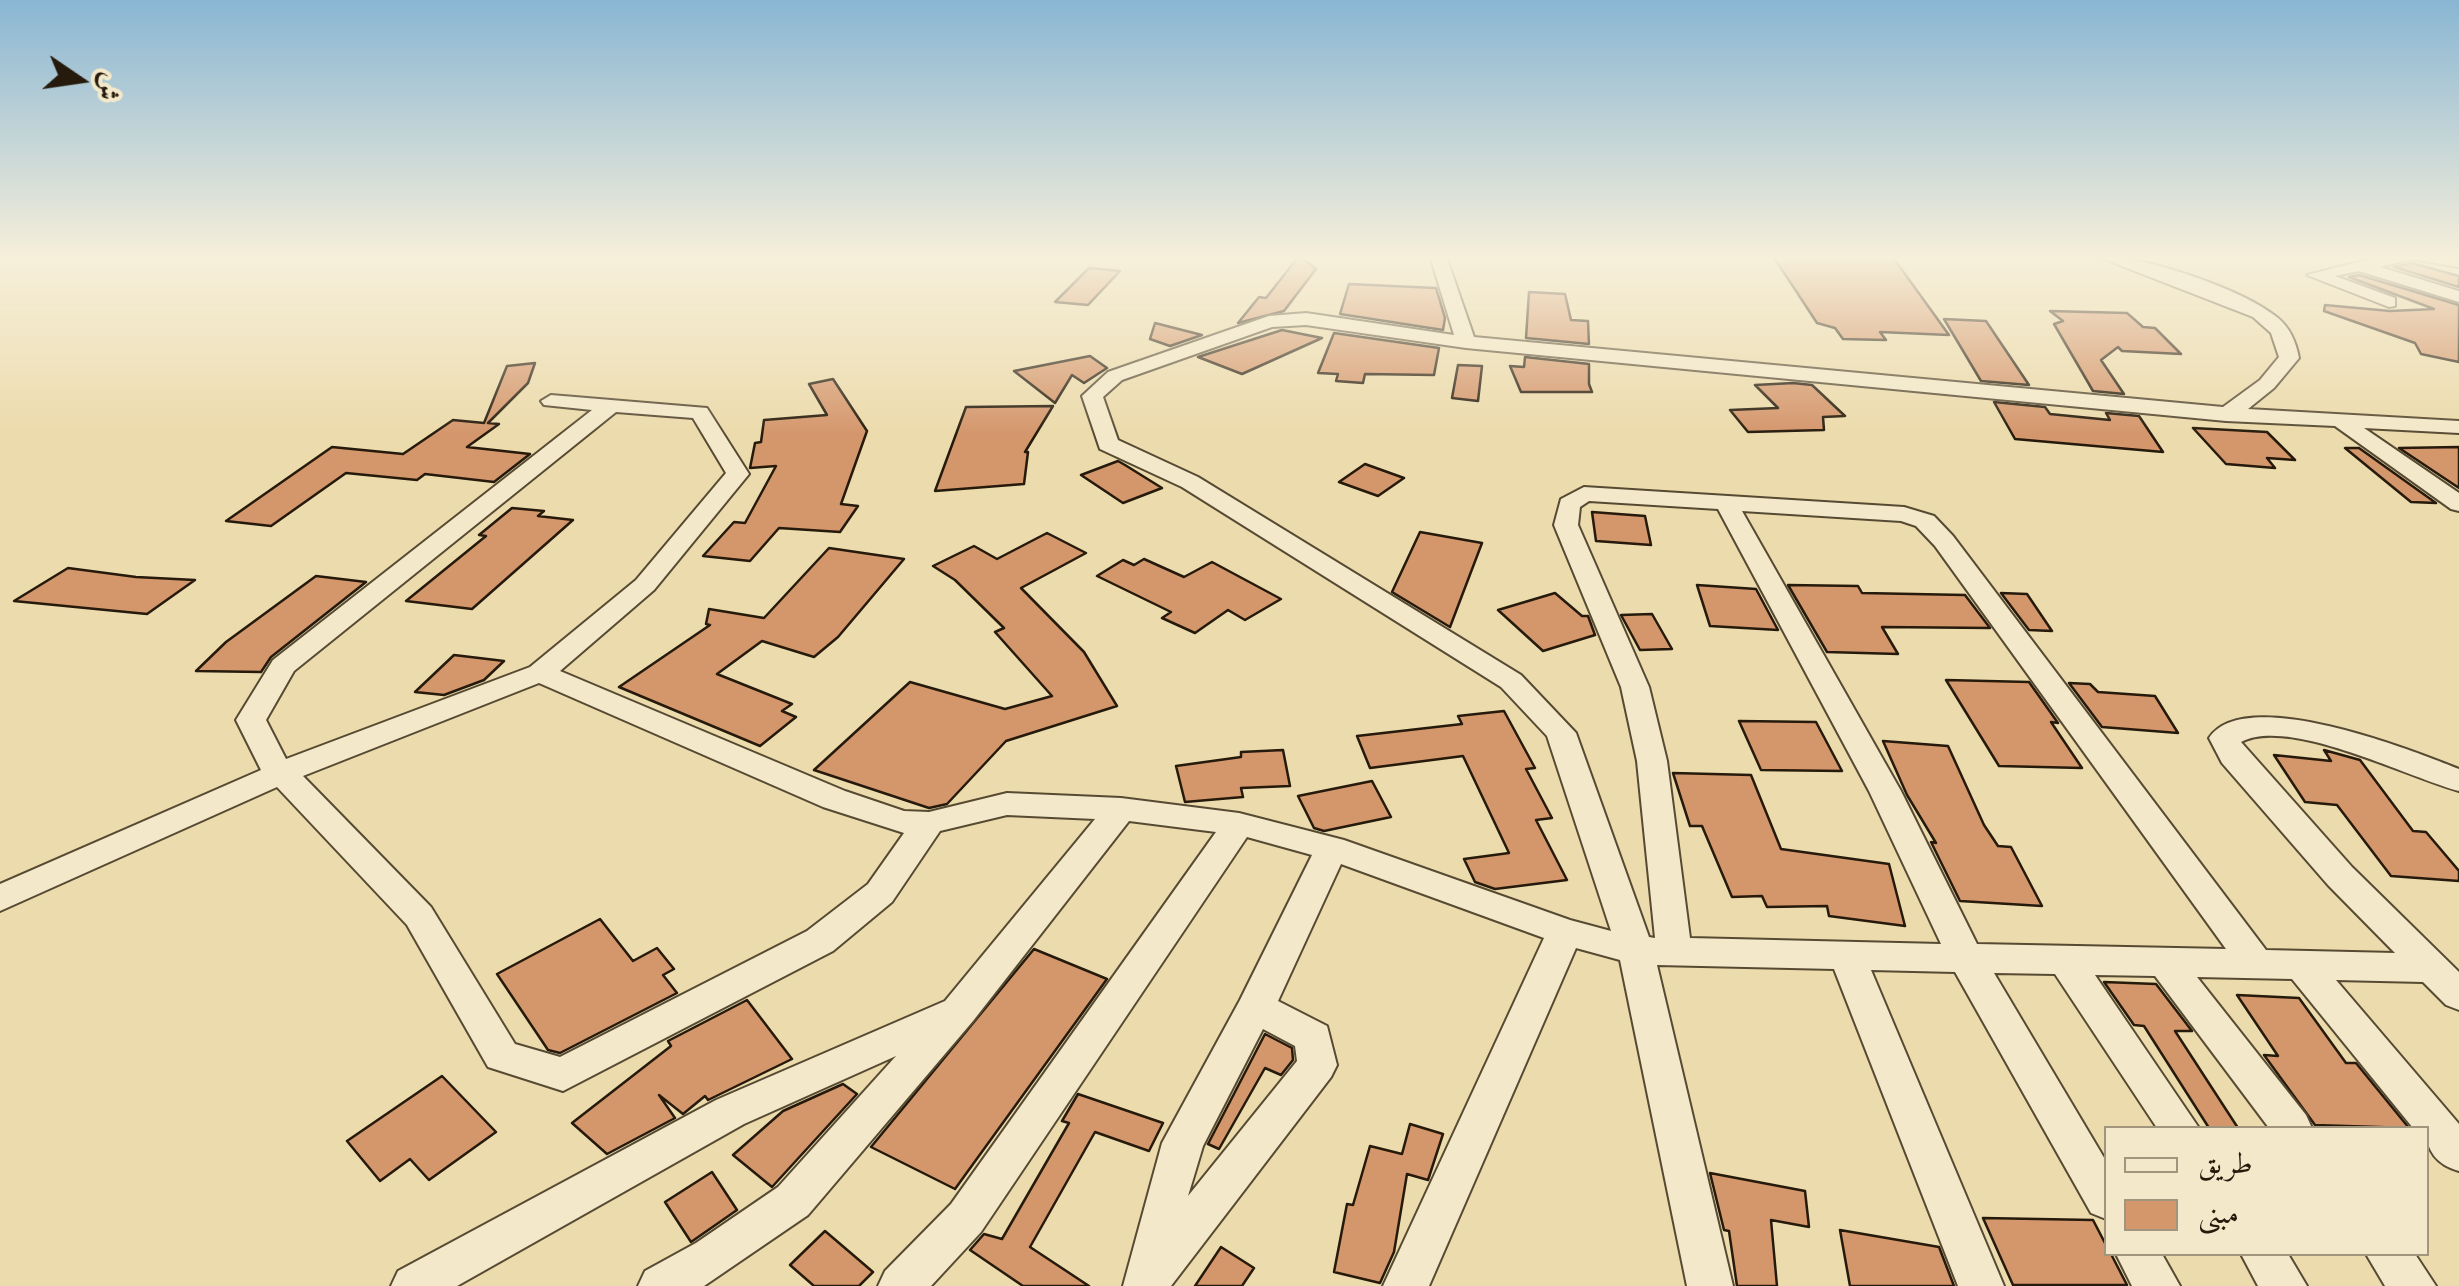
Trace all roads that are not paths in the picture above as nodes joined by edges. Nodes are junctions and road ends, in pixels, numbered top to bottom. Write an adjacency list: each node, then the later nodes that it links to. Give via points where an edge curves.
1 (1458, 316): 3 (street)
2 (2261, 316): 6 (street, via 2286,340 2289,358)
3 (1466, 342): 6 (street); 20 (street, via 1306,319 1269,322 1115,376 1092,396 1108,444 1190,482 1511,680 1561,733)
4 (550, 401): 5 (street)
5 (612, 405): 11 (street, via 700,412 738,474 645,585); 12 (street, via 283,666 251,720 270,761)
6 (2226, 415): 7 (street)
7 (2342, 423): 8 (street); 10 (street)
8 (2459, 427)
9 (1726, 503): 21 (street, via 1584,494 1569,504 1566,525 1636,687 1652,761); 23 (street, via 1885,791); 26 (street, via 1904,514 1925,521)
10 (2459, 504)
11 (540, 673): 12 (street); 15 (street, via 877,816)
12 (283, 772): 15 (street, via 420,916 502,1056 563,1074 820,941 880,893); 18 (street)
13 (2459, 781): 28 (street, via 2325,734 2252,727 2224,738 2232,756 2340,876)
14 (1121, 809): 15 (street, via 1007,804); 16 (street); 31 (street)
15 (929, 823)
16 (1239, 824): 17 (street); 42 (street, via 966,1218)
17 (1332, 848): 19 (street); 30 (street)
18 (0, 898)
19 (1565, 932): 20 (street); 43 (street)
20 (1636, 952): 21 (street); 44 (street)
21 (1674, 952): 22 (street)
22 (1847, 956): 23 (street); 45 (street)
23 (1966, 958): 24 (street); 35 (street)
24 (2066, 960): 25 (street); 32 (street)
25 (2166, 963): 26 (street); 33 (street)
26 (2257, 965): 27 (street)
27 (2304, 967): 28 (street); 34 (street)
28 (2434, 968): 29 (street)
29 (2459, 995)
30 (1256, 1007): 39 (street, via 1183,1143); 39 (street, via 1312,1037 1317,1065)
31 (960, 1010): 40 (street, via 730,1112); 41 (street, via 793,1200)
32 (2178, 1126)
33 (2290, 1126)
34 (2458, 1152)
35 (2104, 1197)
36 (2139, 1256): 46 (street)
37 (2263, 1256): 47 (street)
38 (2390, 1256): 48 (street)
39 (1146, 1284)
40 (414, 1286)
41 (661, 1286)
42 (901, 1286)
43 (1406, 1286)
44 (1710, 1286)
45 (1981, 1286)
46 (2157, 1286)
47 (2284, 1286)
48 (2412, 1286)

